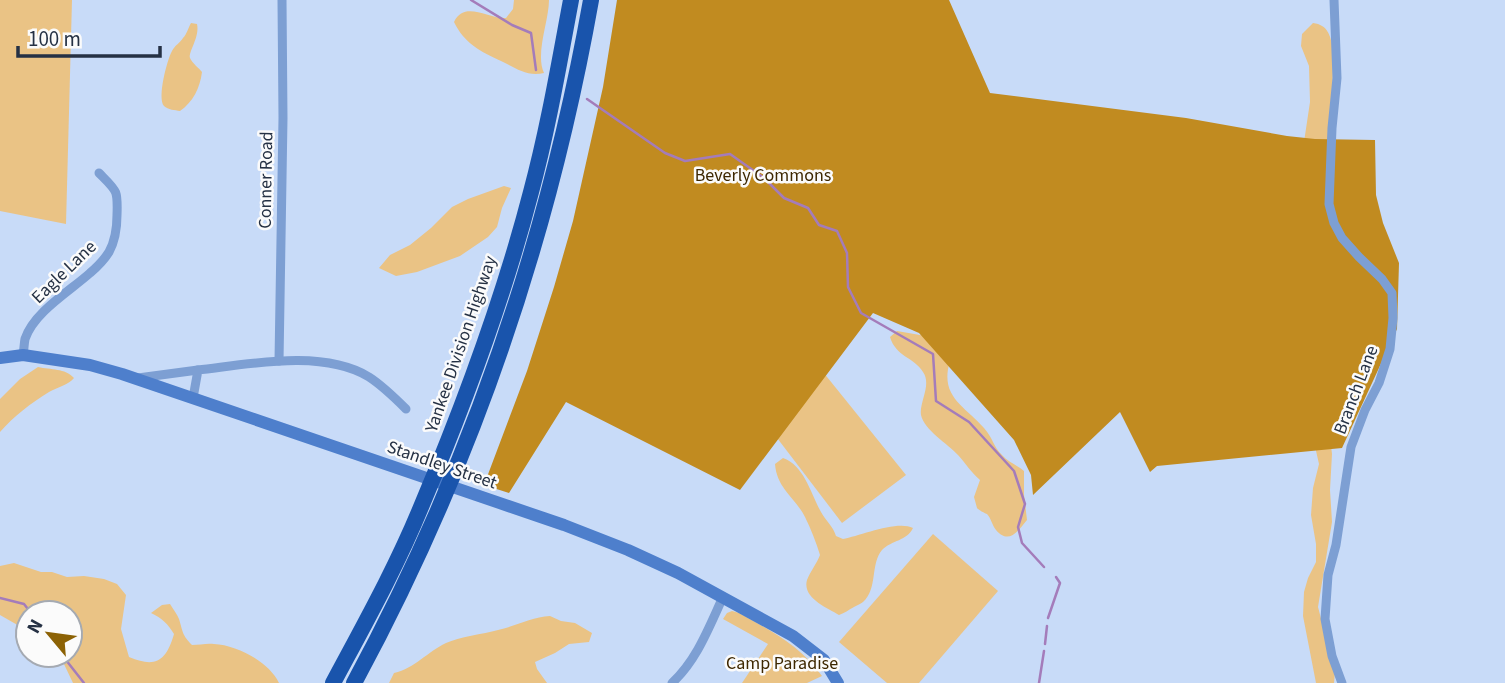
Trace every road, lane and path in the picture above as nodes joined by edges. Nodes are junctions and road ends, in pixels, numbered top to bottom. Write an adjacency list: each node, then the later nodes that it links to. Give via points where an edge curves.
1 (282, 0): 8 (street, Conner Road)
2 (571, 0): 14 (highway, Yankee Division Highway, via 531,193 479,359 421,509)
3 (592, 0): 15 (highway, via 552,185 485,398 435,520)
4 (1334, 0): 18 (street, Branch Lane, via 1337,78 1329,204 1342,238 1392,293 1393,318 1390,349 1379,383 1351,447 1328,575 1325,619)
5 (99, 173): 6 (street, Eagle Lane, via 118,197 115,239 99,264 31,327)
6 (23, 355): 7 (street, Standley Street); 10 (street, Standley Street, via 90,365)
7 (0, 358)
8 (279, 361): 9 (street); 12 (street, via 311,360 352,369 379,384)
9 (198, 370): 10 (street); 11 (street)
10 (136, 379): 11 (street, Standley Street)
11 (193, 398): 13 (street, Standley Street, via 587,533)
12 (406, 409)
13 (723, 597): 16 (street, via 684,672); 17 (street, Standley Street, via 798,639 824,660)
14 (333, 683)
15 (354, 683)
16 (672, 683)
17 (838, 683)
18 (1342, 683)

